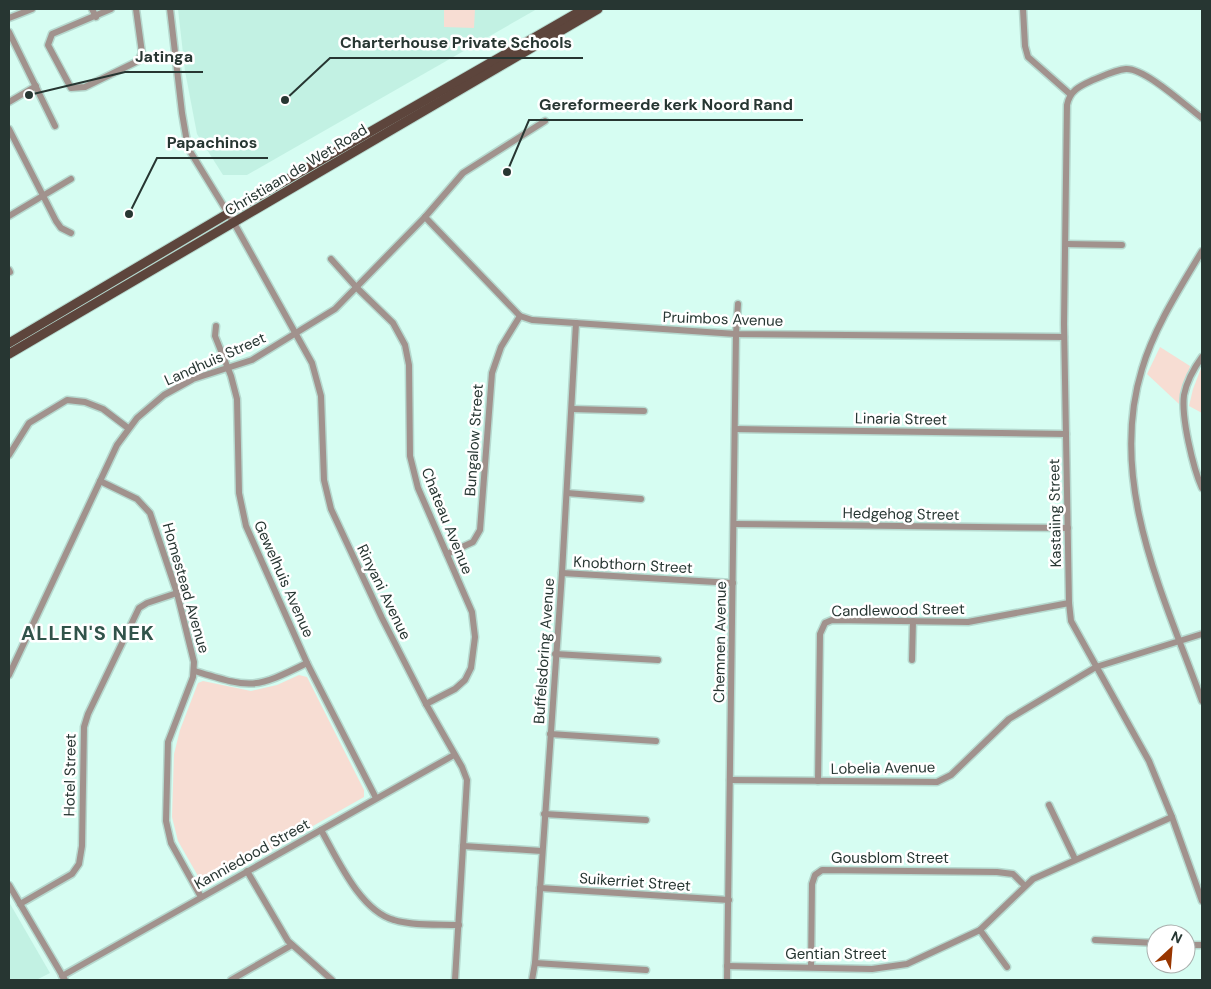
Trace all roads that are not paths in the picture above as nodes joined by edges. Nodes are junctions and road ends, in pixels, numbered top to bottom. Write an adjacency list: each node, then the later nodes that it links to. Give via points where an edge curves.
1 (32, 9): 10 (street)
2 (92, 9): 9 (street)
3 (111, 9): 9 (street)
4 (136, 9): 9 (street, via 142,53 138,61 85,87 71,88 48,45 49,37)
5 (170, 9): 21 (street, Rinyani Avenue, via 188,148)
6 (584, 9): 21 (main road, Christiaan de Wet Road)
7 (598, 9): 24 (main road, Christiaan de Wet Road)
8 (1023, 9): 13 (street, via 1028,58)
9 (96, 17)
10 (9, 18)
11 (9, 32): 12 (street)
12 (36, 86): 14 (street); 17 (street)
13 (1070, 94): 15 (street, via 1079,86 1118,70 1131,69); 26 (street, Kastaiing Street, via 1067,105)
14 (9, 102)
15 (1202, 118)
16 (545, 121): 23 (street, Landhuis Street, via 467,170)
17 (56, 126)
18 (9, 130): 20 (street)
19 (71, 179): 20 (street)
20 (42, 196): 22 (street); 25 (street, via 58,225)
21 (227, 214): 24 (street, Rinyani Avenue); 38 (main road, Christiaan de Wet Road)
22 (9, 216)
23 (424, 217): 30 (street, Landhuis Street); 32 (street)
24 (234, 223): 36 (street, Rinyani Avenue); 39 (main road, Christiaan de Wet Road)
25 (71, 233)
26 (1066, 244): 27 (street); 37 (street, Kastaiing Street)
27 (1122, 245)
28 (1202, 251): 61 (street, via 1170,307 1142,367 1134,402 1130,446 1143,535)
29 (331, 259): 30 (street, Chateau Avenue)
30 (357, 288): 36 (street, Landhuis Street, via 335,309); 54 (street, Chateau Avenue, via 393,323 405,345 409,365 412,468)
31 (738, 304): 35 (street, Chemnen Avenue)
32 (520, 316): 33 (street, Pruimbos Avenue); 54 (street, Bungalow Street, via 501,347 492,373 480,530 473,542)
33 (576, 323): 35 (street, Pruimbos Avenue); 42 (street, Buffelsdoring Avenue)
34 (216, 326): 41 (street, Gewelhuis Avenue, via 215,336)
35 (736, 334): 37 (street, Pruimbos Avenue); 45 (street, Chemnen Avenue)
36 (295, 335): 41 (street, Landhuis Street, via 252,360); 70 (street, Rinyani Avenue, via 312,363 320,390 324,480 331,509)
37 (1064, 337): 46 (street, Kastaiing Street)
38 (9, 343)
39 (9, 354)
40 (1202, 357): 49 (street, via 1187,384 1184,405 1194,469)
41 (228, 369): 44 (street, Landhuis Street, via 169,392); 65 (street, Gewelhuis Avenue, via 237,399 239,493 246,526)
42 (572, 409): 43 (street); 50 (street, Buffelsdoring Avenue)
43 (644, 411)
44 (128, 428): 47 (street, via 103,409 67,400 29,423); 48 (street, Landhuis Street)
45 (735, 429): 46 (street, Linaria Street); 52 (street, Chemnen Avenue)
46 (1066, 434): 53 (street, Kastaiing Street)
47 (9, 455)
48 (100, 481): 57 (street, Homestead Avenue, via 137,499 150,513); 68 (street, Landhuis Street)
49 (1202, 488)
50 (567, 493): 51 (street); 55 (street, Buffelsdoring Avenue)
51 (641, 499)
52 (734, 524): 53 (street, Hedgehog Street); 56 (street, Chemnen Avenue)
53 (1068, 528): 58 (street, Kastaiing Street)
54 (447, 554): 70 (street, Chateau Avenue, via 472,612 473,658 469,675 461,684)
55 (562, 573): 56 (street, Knobthorn Street); 62 (street, Buffelsdoring Avenue)
56 (733, 583): 74 (street, Chemnen Avenue)
57 (177, 593): 67 (street, Homestead Avenue, via 192,645); 92 (street, Hotel Street, via 139,608 88,714 84,727 82,846 78,867 72,874)
58 (1069, 603): 59 (street, Candlewood Street, via 981,621); 66 (street, Kastaiing Street, via 1073,626)
59 (913, 621): 64 (street); 75 (street, Candlewood Street, via 832,620 822,626)
60 (1202, 634): 61 (street, Lobelia Avenue)
61 (1180, 640): 66 (street, Lobelia Avenue); 69 (street)
62 (555, 654): 63 (street); 71 (street, Buffelsdoring Avenue)
63 (658, 660)
64 (912, 660)
65 (307, 663): 67 (street, via 268,682 251,685); 76 (street, Gewelhuis Avenue)
66 (1096, 667): 75 (street, Lobelia Avenue, via 1008,719 944,779 922,783); 79 (street, Kastaiing Street, via 1149,761)
67 (195, 671): 89 (street, Homestead Avenue, via 168,742 165,815 171,843)
68 (9, 675)
69 (1202, 701)
70 (426, 704): 73 (street, Rinyani Avenue)
71 (550, 734): 72 (street); 78 (street, Buffelsdoring Avenue)
72 (656, 741)
73 (454, 755): 76 (street, Kanniedood Street); 82 (street, Rinyani Avenue, via 466,780)
74 (730, 780): 75 (street, Lobelia Avenue); 90 (street, Chemnen Avenue)
75 (818, 781)
76 (376, 798): 81 (street, Kanniedood Street)
77 (1049, 805): 84 (street)
78 (544, 814): 80 (street); 83 (street, Buffelsdoring Avenue)
79 (1172, 817): 84 (street, Gentian Street); 91 (street, Kastaiing Street)
80 (646, 820)
81 (321, 830): 85 (street, Kanniedood Street); 93 (street, via 355,888 382,915 399,922)
82 (463, 846): 83 (street); 93 (street, Rinyani Avenue)
83 (542, 851): 88 (street, Buffelsdoring Avenue)
84 (1075, 859): 87 (street, Gentian Street)
85 (247, 871): 89 (street, Kanniedood Street); 97 (street)
86 (9, 884): 92 (street)
87 (1024, 885): 94 (street, Gentian Street); 100 (street, Gousblom Street, via 1013,874 997,872 822,870 815,875 812,884)
88 (540, 888): 90 (street, Suikerriet Street); 98 (street, Buffelsdoring Avenue)
89 (201, 897): 103 (street, Kanniedood Street)
90 (729, 900): 99 (street, Chemnen Avenue)
91 (1202, 901)
92 (20, 904): 103 (street)
93 (459, 925): 106 (street, Rinyani Avenue)
94 (980, 930): 100 (street, Gentian Street, via 899,966 872,969); 101 (street)
95 (1095, 940): 96 (street)
96 (1146, 943)
97 (292, 945): 104 (street); 105 (street)
98 (535, 963): 102 (street); 107 (street, Buffelsdoring Avenue)
99 (727, 966): 100 (street, Gentian Street); 108 (street, Chemnen Avenue)
100 (811, 967)
101 (1007, 967)
102 (646, 970)
103 (63, 978)
104 (231, 980)
105 (332, 980)
106 (455, 980)
107 (532, 980)
108 (727, 980)

